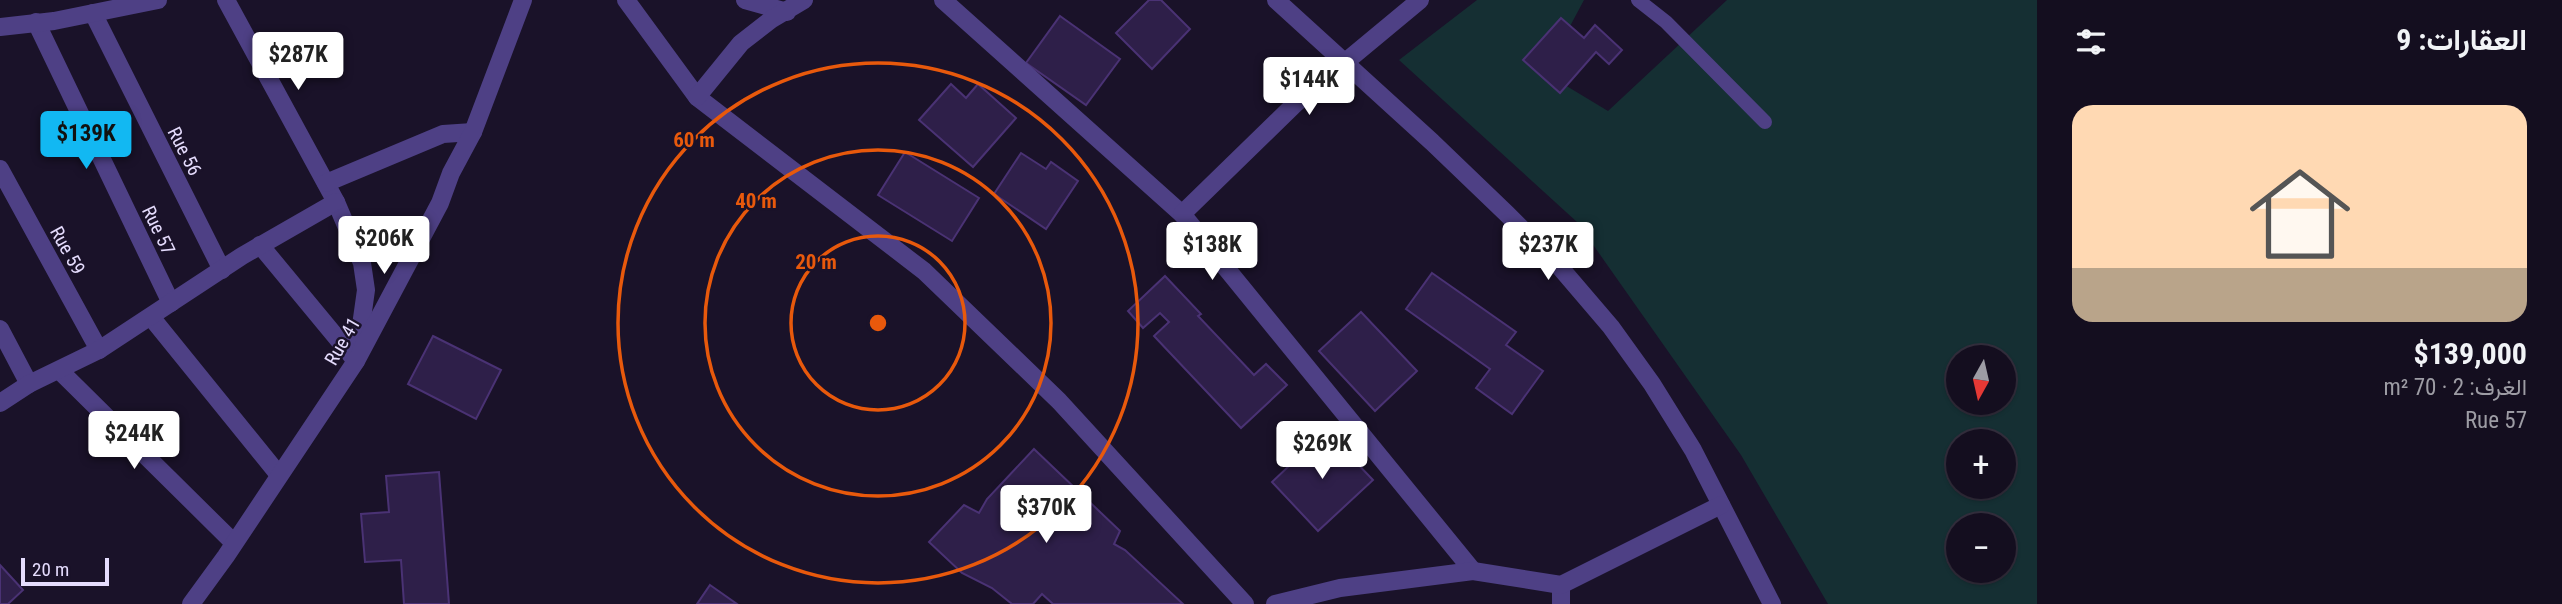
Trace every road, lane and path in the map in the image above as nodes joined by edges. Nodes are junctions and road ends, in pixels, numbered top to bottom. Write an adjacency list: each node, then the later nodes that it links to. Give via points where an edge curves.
1 (158, 0): 12 (street)
2 (226, 0): 20 (street)
3 (523, 0): 18 (street, Rue 41)
4 (626, 0): 16 (street)
5 (745, 0): 11 (street)
6 (804, 0): 11 (street)
7 (943, 0): 22 (street)
8 (1276, 0): 15 (street)
9 (1420, 0): 15 (street)
10 (1637, 0): 17 (lane, via 1666,22)
11 (787, 12): 16 (street, via 741,43)
12 (93, 13): 13 (street); 24 (street, Rue 56)
13 (36, 22): 14 (street); 25 (street, Rue 57)
14 (0, 27)
15 (1343, 62): 22 (street); 34 (street, via 1507,214 1594,306 1653,384)
16 (697, 97): 39 (street, via 924,271 1059,401)
17 (1765, 122)
18 (473, 132): 20 (street, via 443,135); 29 (street, Rue 41)
19 (0, 169): 28 (street, Rue 59)
20 (326, 183): 21 (street)
21 (336, 202): 23 (street); 29 (street, via 366,282)
22 (1182, 214): 36 (street)
23 (260, 245): 24 (street); 29 (street)
24 (222, 270): 25 (street)
25 (171, 303): 26 (street)
26 (151, 317): 28 (street); 33 (street)
27 (0, 329): 31 (street)
28 (99, 351): 30 (street)
29 (356, 361): 33 (street, Rue 41)
30 (60, 371): 31 (street); 35 (street)
31 (29, 384): 32 (street)
32 (0, 402)
33 (279, 475): 35 (street, Rue 41)
34 (1721, 505): 37 (street); 42 (street)
35 (234, 543): 38 (street, Rue 41)
36 (1473, 571): 37 (street); 40 (street, via 1340,588)
37 (1561, 585): 41 (street)
38 (191, 604)
39 (1245, 604)
40 (1275, 604)
41 (1561, 604)
42 (1772, 604)

